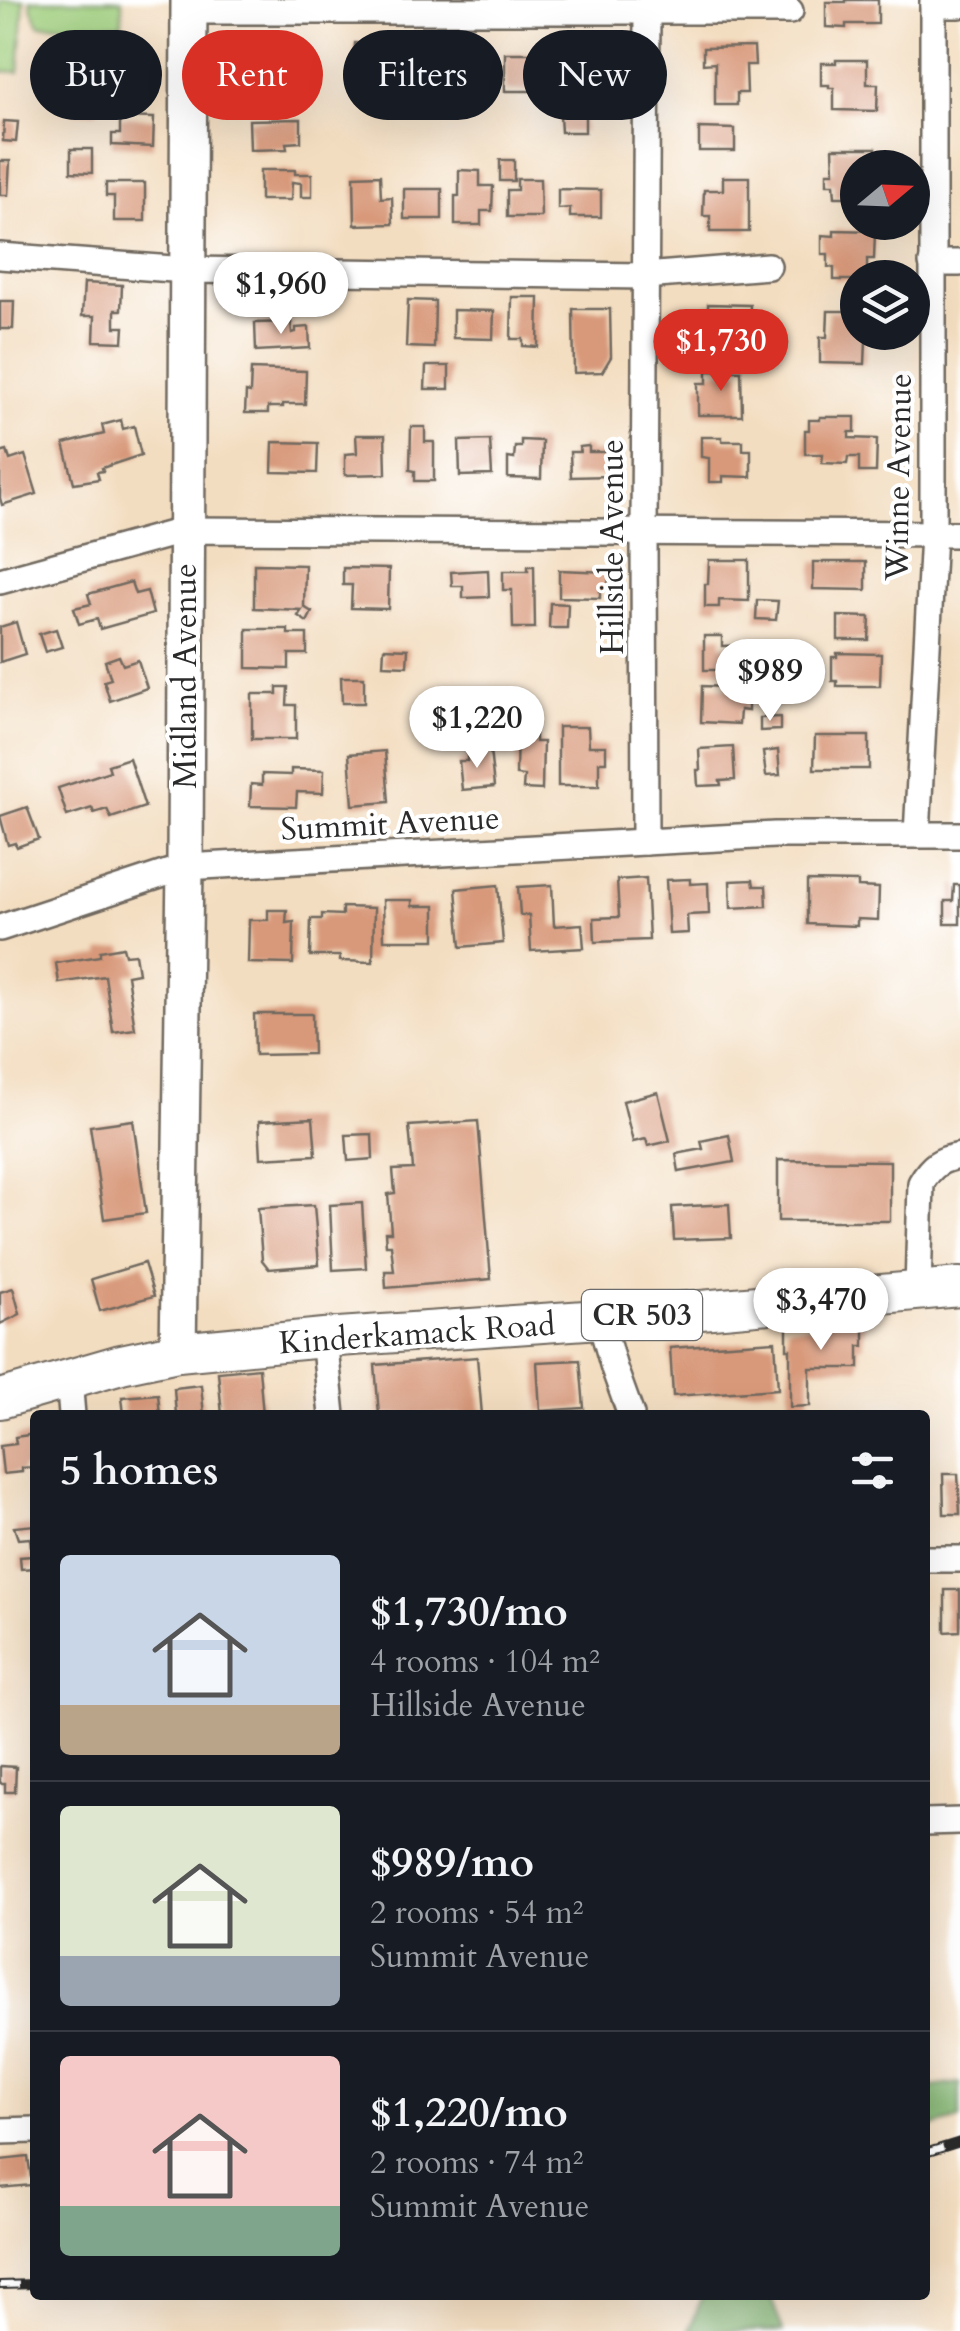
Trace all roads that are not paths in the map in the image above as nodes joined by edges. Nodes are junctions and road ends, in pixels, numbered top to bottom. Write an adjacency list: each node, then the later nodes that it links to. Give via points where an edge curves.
1 (933, 2): 3 (street); 7 (street, Winne Avenue)
2 (189, 5): 4 (street); 10 (street, Midland Avenue)
3 (960, 5)
4 (648, 11): 5 (street); 11 (street, Hillside Avenue)
5 (790, 11)
6 (0, 256): 10 (street)
7 (932, 263): 8 (street); 14 (street, Winne Avenue)
8 (960, 263)
9 (768, 266): 11 (street)
10 (186, 270): 11 (street); 12 (street, Midland Avenue)
11 (645, 276): 13 (street, Hillside Avenue)
12 (186, 530): 13 (street); 16 (street); 20 (street, Midland Avenue)
13 (644, 532): 14 (street); 19 (street, Hillside Avenue)
14 (933, 534): 15 (street); 17 (street, Winne Avenue)
15 (960, 534)
16 (0, 581)
17 (917, 835): 18 (street, Summit Avenue); 19 (street, Summit Avenue)
18 (960, 835)
19 (645, 842): 20 (street, Summit Avenue)
20 (185, 867): 21 (street, Summit Avenue); 27 (street, Midland Avenue)
21 (0, 928)
22 (960, 1156): 24 (street, via 940,1161 921,1183)
23 (960, 1287): 24 (main road, Kinderkamack Road / CR 503)
24 (918, 1290): 25 (main road, Kinderkamack Road / CR 503)
25 (600, 1319): 26 (main road, Kinderkamack Road / CR 503); 31 (street)
26 (324, 1338): 27 (main road, Kinderkamack Road / CR 503); 30 (street)
27 (178, 1352): 28 (main road, Kinderkamack Road / CR 503, via 121,1364)
28 (70, 1397): 29 (main road, Kinderkamack Road / CR 503)
29 (0, 1399)
30 (331, 1410)
31 (629, 1410)
32 (960, 1558): 33 (street)
33 (930, 1559)
34 (960, 1821): 35 (street)
35 (930, 1822)
36 (30, 2130): 37 (street)
37 (0, 2131)

